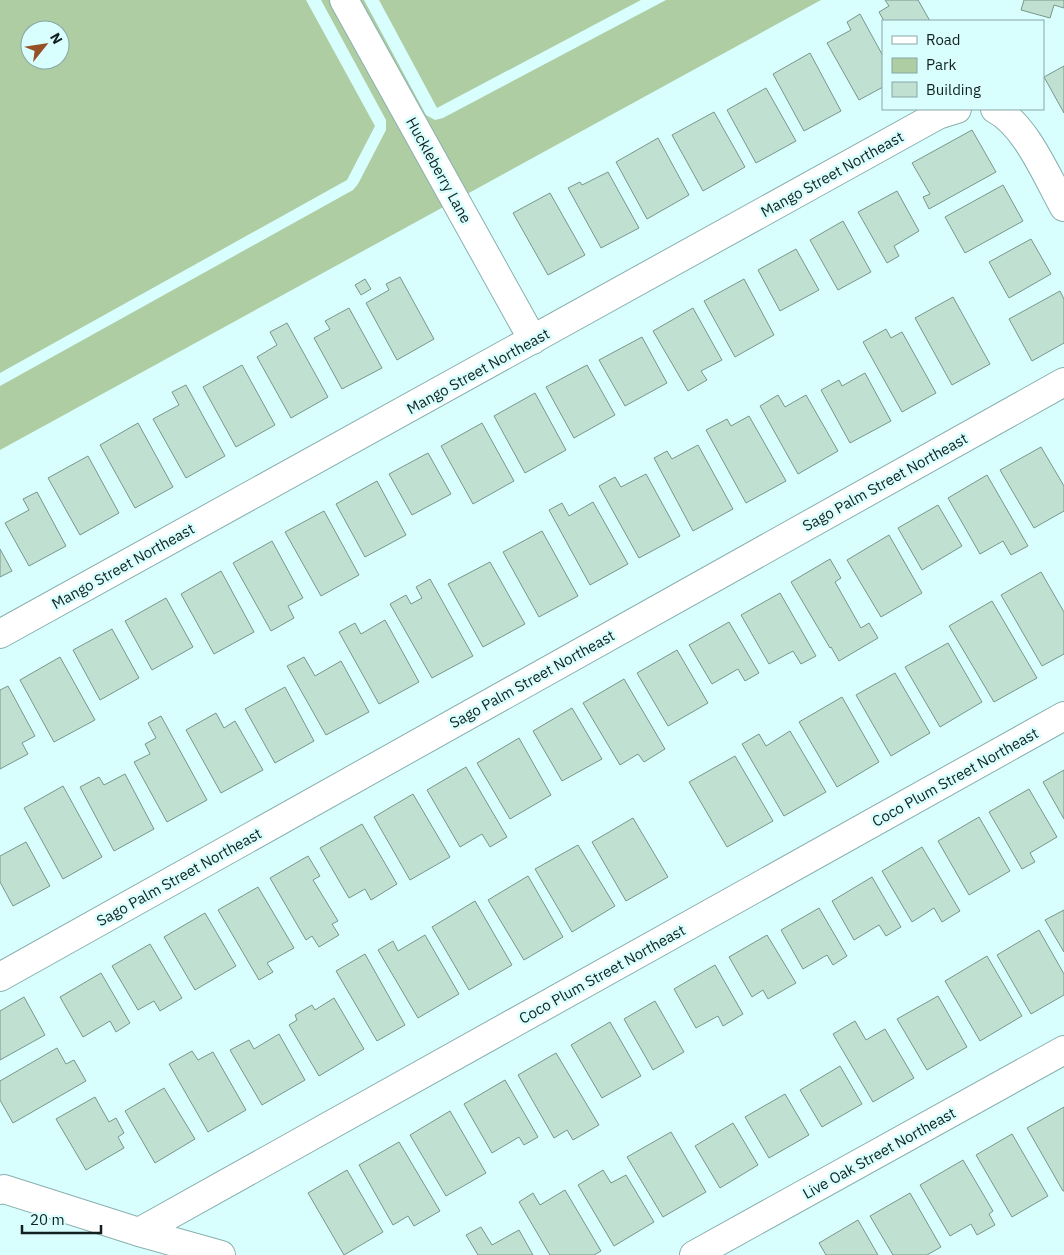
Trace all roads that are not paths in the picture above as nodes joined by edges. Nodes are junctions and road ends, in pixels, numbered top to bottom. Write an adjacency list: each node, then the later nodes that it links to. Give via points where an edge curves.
1 (344, 0): 5 (street, Huckleberry Lane)
2 (954, 110): 5 (street, Mango Street Northeast, via 938,115)
3 (997, 110): 4 (street, via 1019,128)
4 (1064, 207)
5 (533, 340): 7 (street, Mango Street Northeast)
6 (1064, 382): 9 (street, Sago Palm Street Northeast)
7 (0, 634)
8 (1064, 716): 12 (street, Coco Plum Street Northeast)
9 (0, 977)
10 (1064, 1050): 14 (street, Live Oak Street Northeast)
11 (1, 1188): 12 (street)
12 (139, 1232): 13 (street)
13 (221, 1255)
14 (694, 1255)

